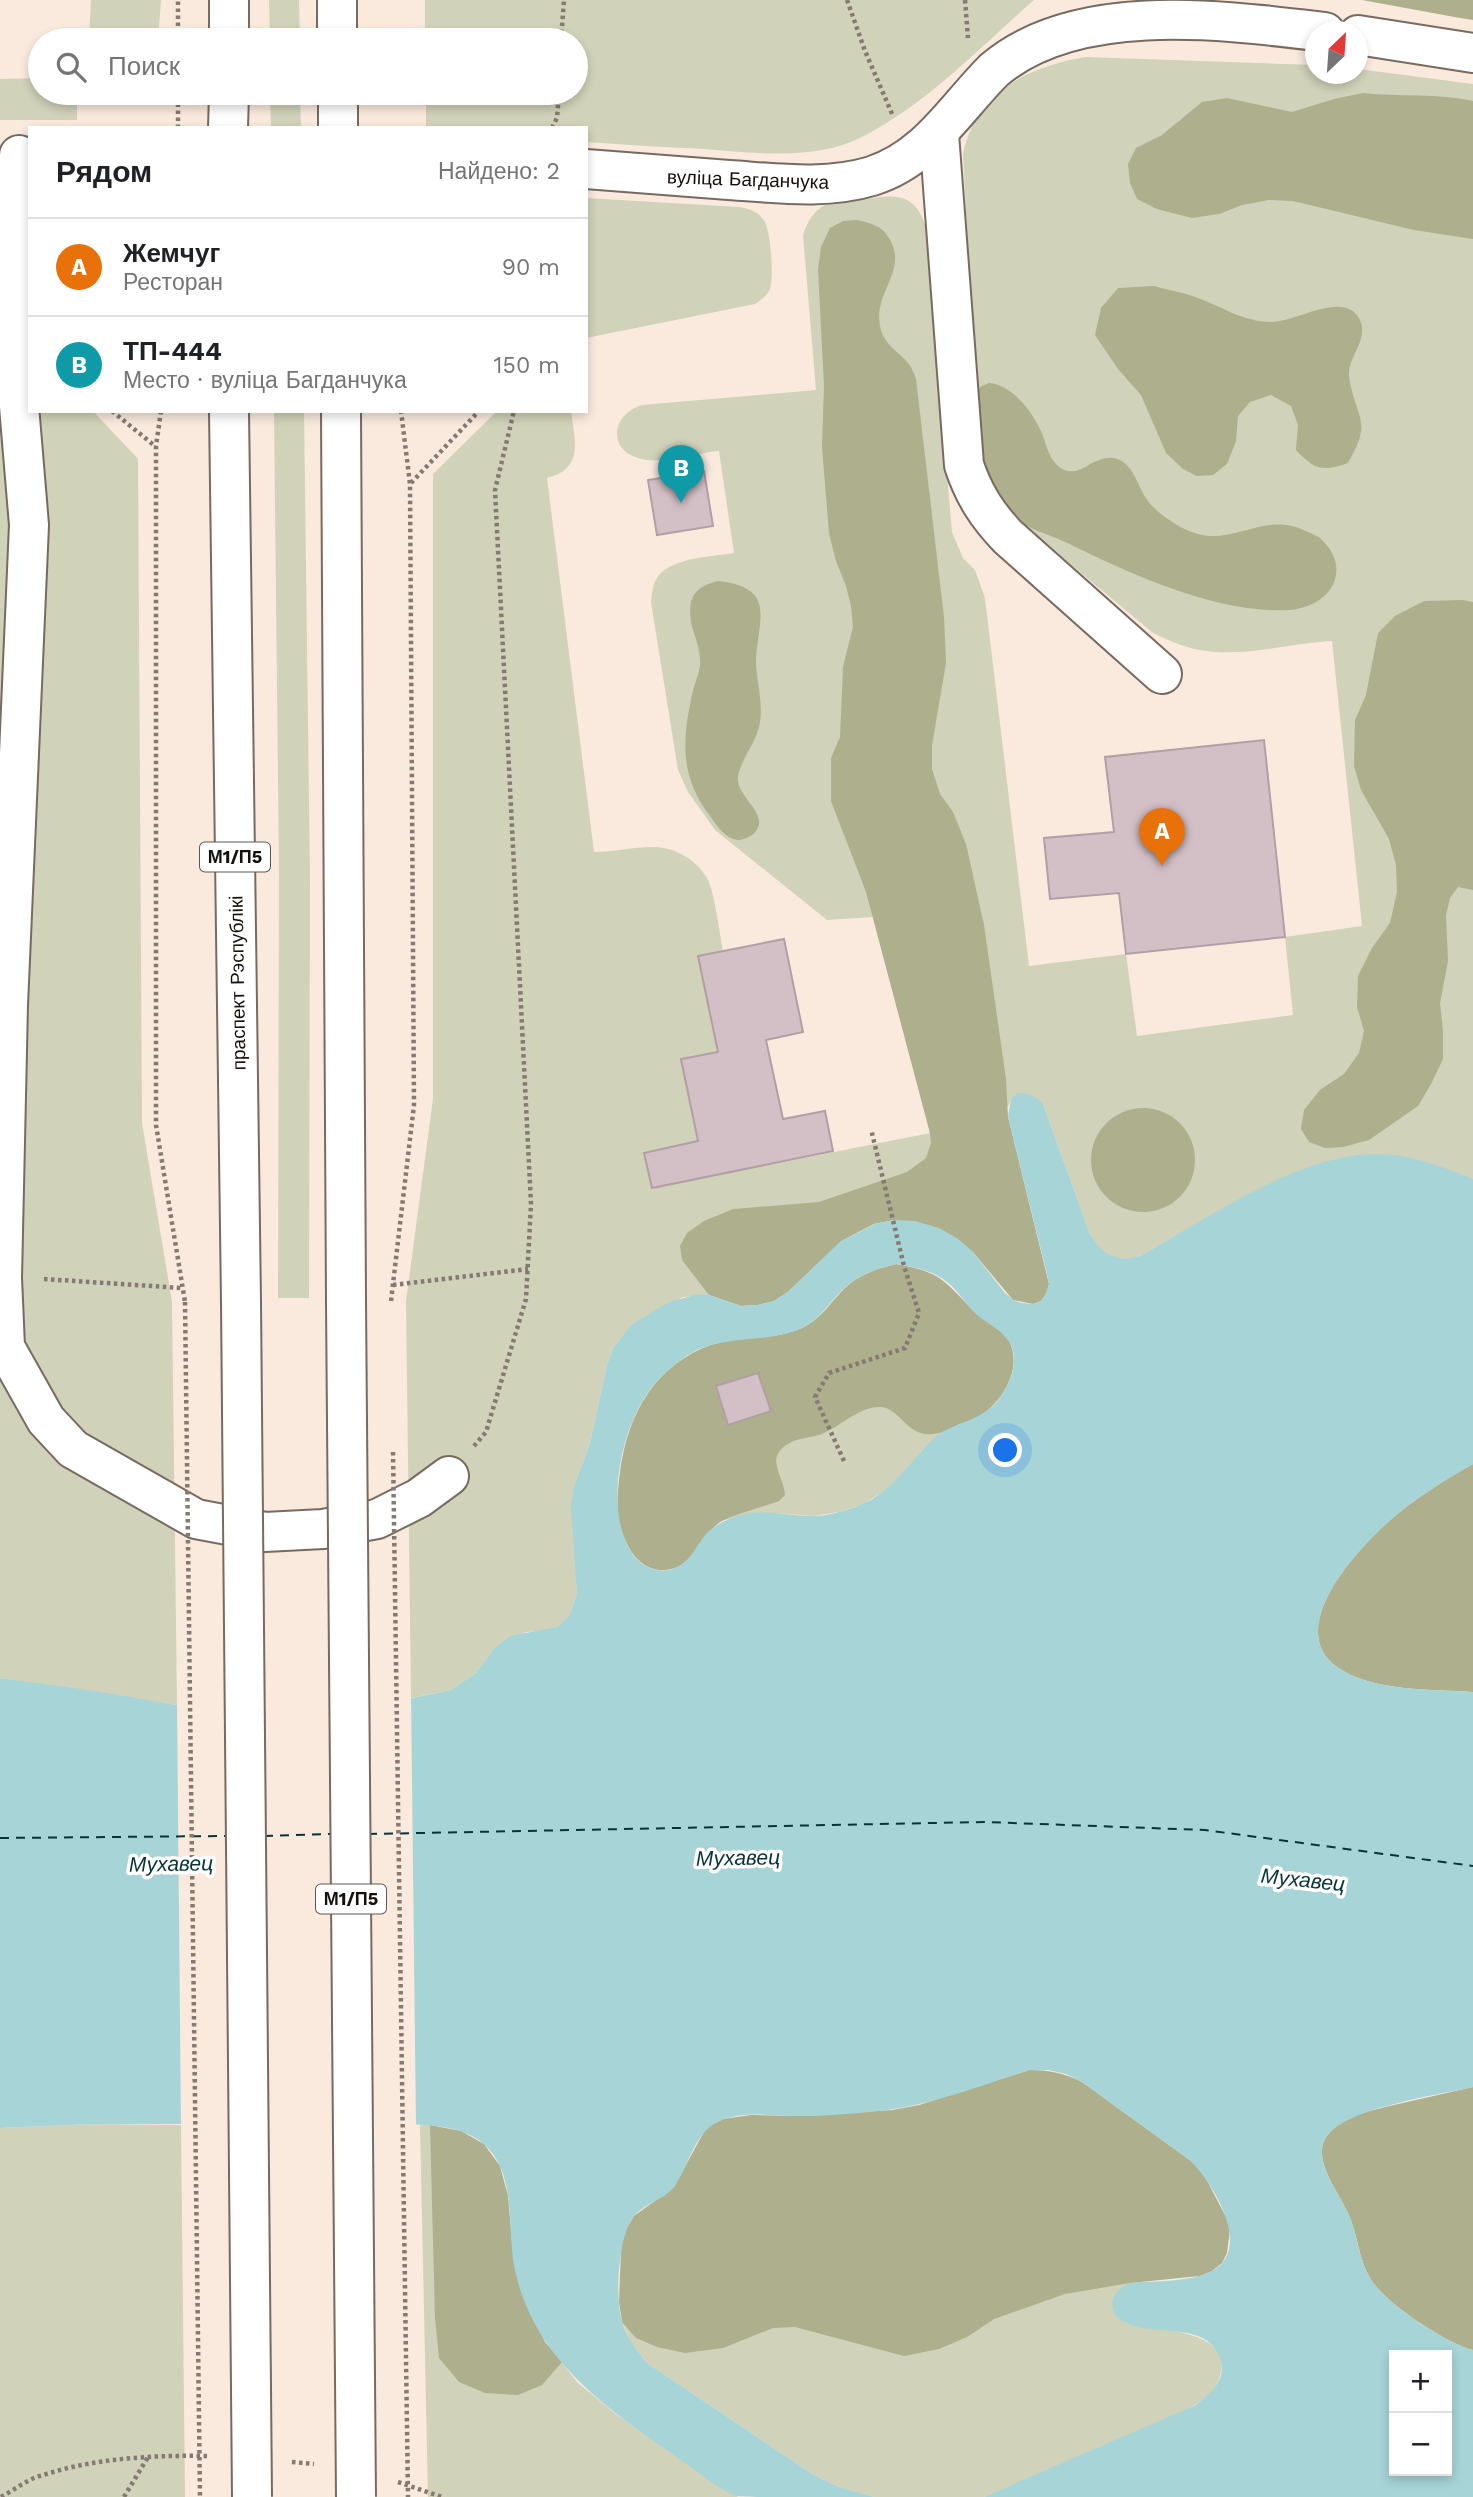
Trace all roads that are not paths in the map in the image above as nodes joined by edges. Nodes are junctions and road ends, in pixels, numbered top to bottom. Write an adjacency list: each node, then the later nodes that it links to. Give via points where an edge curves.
1 (229, 0): 3 (main road)
2 (337, 0): 4 (main road)
3 (229, 28)
4 (337, 28)
5 (1305, 30): 12 (main road, via 1155,16 1098,19 1064,28 999,65)
6 (1368, 37): 7 (main road)
7 (1473, 53)
8 (229, 105): 10 (main road)
9 (338, 105): 11 (main road)
10 (228, 126)
11 (338, 126)
12 (925, 145): 14 (main road, вуліца Багданчука, via 872,176 847,182 813,184); 17 (main road, via 964,465 972,490 1008,537)
13 (16, 155): 18 (main road, via 19,406 29,525 8,1005 2,1278 5,1347 46,1420 73,1449 196,1519 265,1532 323,1529 377,1519 419,1498)
14 (588, 169)
15 (229, 413): 19 (main road, праспект Рэспублікі / М1/П5, bridge)
16 (341, 413): 20 (main road, М1/П5, bridge)
17 (1162, 674)
18 (449, 1476)
19 (252, 2497)
20 (356, 2497)

